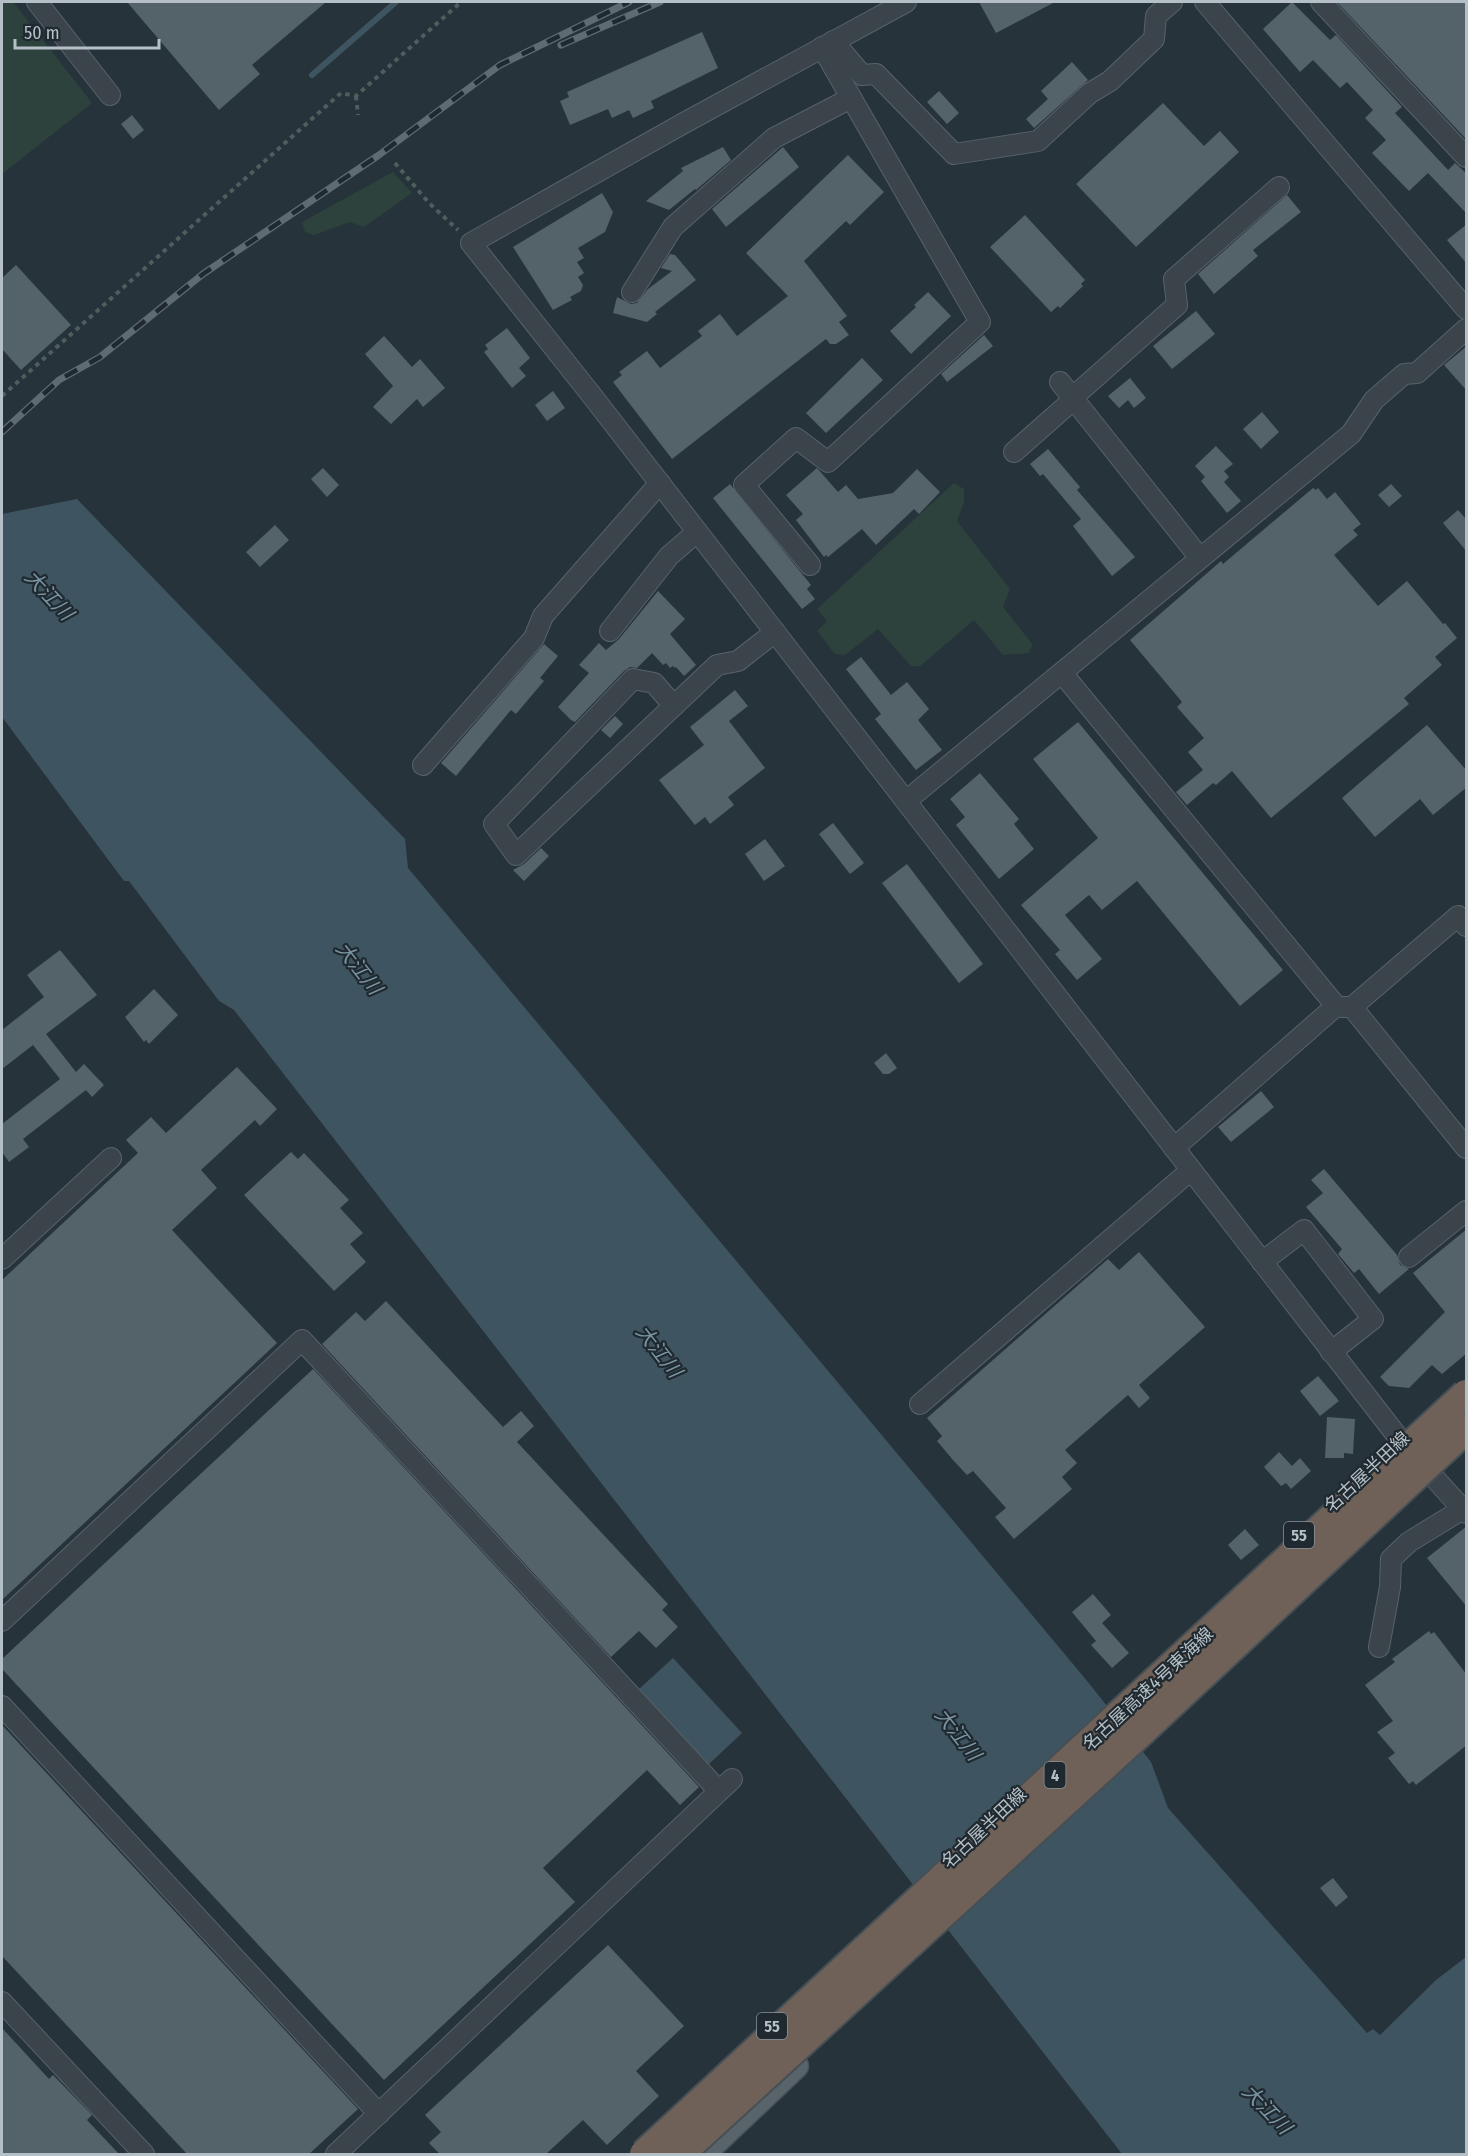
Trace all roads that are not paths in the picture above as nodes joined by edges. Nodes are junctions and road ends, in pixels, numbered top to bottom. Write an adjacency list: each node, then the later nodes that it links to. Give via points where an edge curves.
1 (37, 2): 7 (street)
2 (906, 2): 6 (street)
3 (1172, 2): 6 (street, via 1156,16 1154,39 1038,141 954,154 876,74 862,75)
4 (1205, 2): 12 (street)
5 (1321, 2): 9 (street)
6 (827, 44): 8 (street); 17 (street, via 471,243)
7 (110, 95)
8 (851, 98): 11 (street, via 774,138 673,227); 20 (street, via 980,322 828,462 796,438 744,485)
9 (1467, 157)
10 (1279, 187): 15 (street, via 1174,279 1177,305)
11 (632, 292)
12 (1467, 309)
13 (1467, 329): 19 (street, via 1417,373 1404,374 1374,400 1351,434)
14 (1060, 382): 15 (street)
15 (1073, 399): 16 (street); 19 (street)
16 (1014, 452)
17 (660, 483): 18 (street); 25 (street, via 543,616 534,638)
18 (698, 532): 21 (street, via 669,556); 22 (street)
19 (1200, 558): 23 (street)
20 (810, 565)
21 (610, 632)
22 (775, 632): 24 (street, via 738,661 717,665); 26 (street)
23 (1062, 673): 26 (street); 28 (street)
24 (674, 706): 24 (street, via 599,776 516,855 494,824 633,679 654,683)
25 (423, 765)
26 (906, 801): 29 (street)
27 (1467, 926): 28 (street, via 1458,916)
28 (1344, 1007): 29 (street); 30 (street)
29 (1174, 1148): 32 (street)
30 (1467, 1148)
31 (111, 1158): 35 (street)
32 (1191, 1170): 36 (street); 40 (street)
33 (1467, 1211): 34 (street)
34 (1409, 1257)
35 (2, 1259)
36 (1262, 1262): 37 (street); 37 (street, via 1304,1230 1373,1319)
37 (1331, 1352): 43 (street)
38 (1467, 1377): 43 (main road, 名古屋半田線 / 55)
39 (1467, 1394): 54 (highway, 名古屋高速4号東海線 / 4, bridge)
40 (920, 1404)
41 (1467, 1429): 55 (highway, 名古屋高速4号東海線 / 4, bridge)
42 (1467, 1440): 44 (main road, 55)
43 (1401, 1442): 44 (street); 53 (main road, 名古屋半田線 / 55)
44 (1430, 1474): 45 (street); 56 (main road, 55, via 943,1926)
45 (1466, 1510): 47 (street, via 1409,1542 1391,1559)
46 (2, 1621): 50 (street, via 302,1340 725,1785)
47 (1379, 1647)
48 (2, 1706): 50 (street)
49 (2, 2002): 51 (street)
50 (379, 2114): 52 (street)
51 (144, 2154)
52 (336, 2154)
53 (633, 2154)
54 (644, 2154)
55 (680, 2154)
56 (704, 2154)

